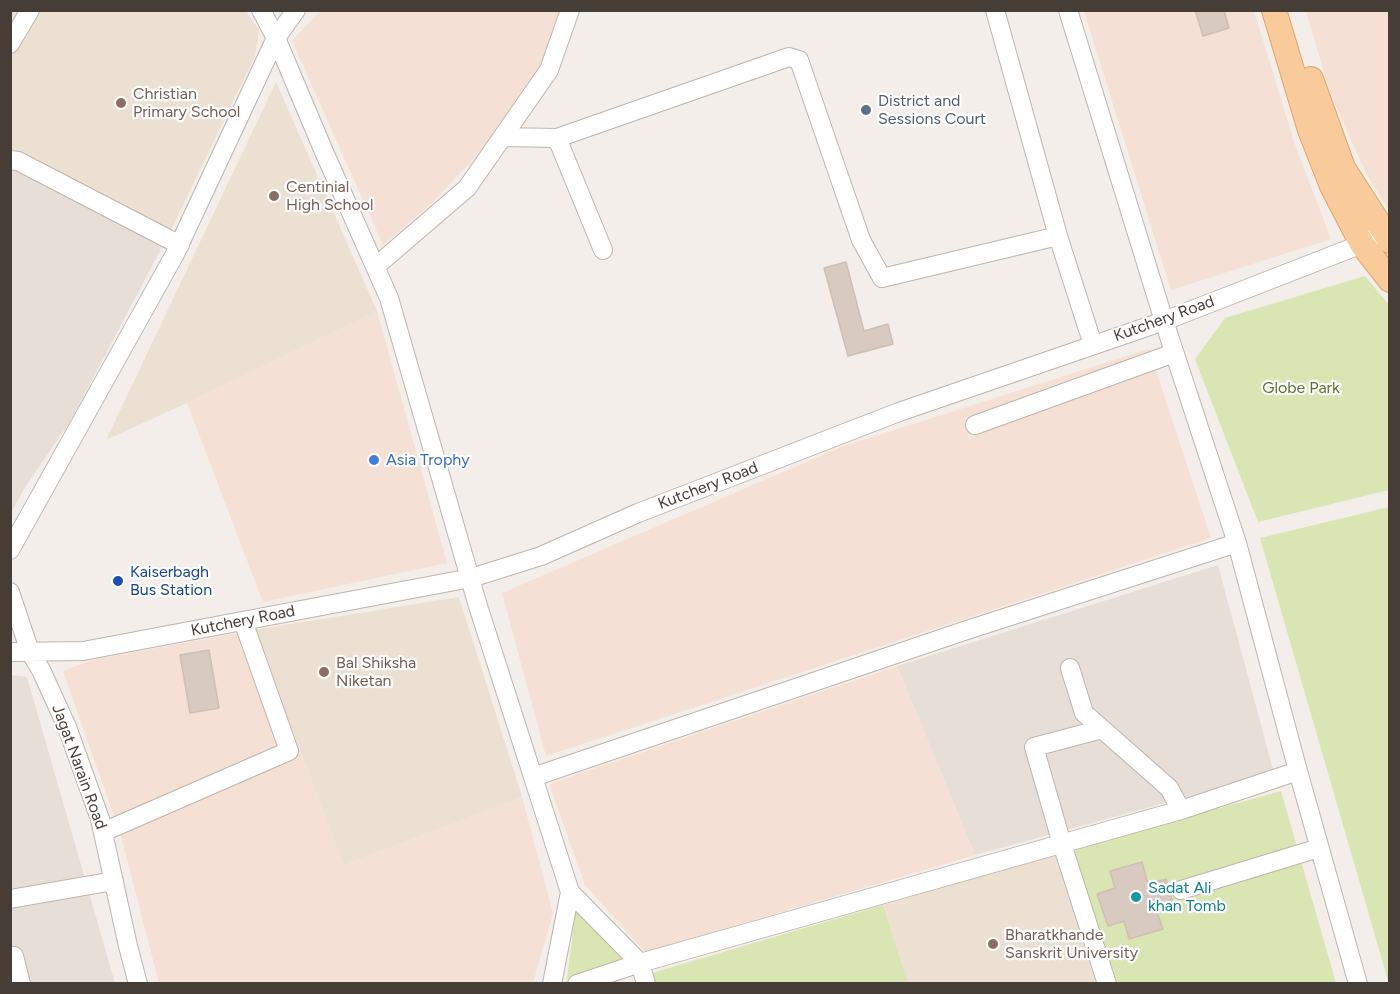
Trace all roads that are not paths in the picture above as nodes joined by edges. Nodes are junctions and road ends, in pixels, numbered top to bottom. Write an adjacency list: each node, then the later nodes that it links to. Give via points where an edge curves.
1 (30, 10): 9 (street)
2 (261, 10): 8 (street)
3 (296, 10): 8 (street)
4 (570, 10): 10 (street, via 549,70)
5 (995, 10): 13 (street)
6 (1068, 10): 20 (street)
7 (1283, 15): 14 (main road, via 1343,168); 15 (main road, via 1310,130 1332,186)
8 (276, 38): 16 (street); 18 (street)
9 (10, 44)
10 (503, 137): 11 (street); 18 (street, via 467,188)
11 (557, 138): 13 (street, via 789,57 799,60 861,240 882,278); 17 (street)
12 (10, 160): 16 (street)
13 (1058, 236): 21 (street)
14 (1386, 237): 15 (street, Kutchery Road)
15 (1362, 244): 19 (main road); 20 (street, Kutchery Road)
16 (180, 245): 25 (street)
17 (603, 250)
18 (375, 267): 26 (street, via 389,298)
19 (1389, 280)
20 (1164, 321): 21 (street, Kutchery Road); 22 (street)
21 (1093, 345): 26 (street, Kutchery Road, via 899,411 638,513 541,556)
22 (1174, 353): 23 (street); 24 (street)
23 (975, 425)
24 (1237, 543): 33 (street); 34 (street)
25 (10, 550)
26 (471, 578): 28 (street, Kutchery Road); 34 (street)
27 (12, 600): 30 (street, Jagat Narain Road)
28 (243, 621): 30 (street, Kutchery Road, via 83,651); 36 (street, via 289,751)
29 (10, 652): 30 (street, Kutchery Road)
30 (30, 652): 36 (street, Jagat Narain Road, via 67,727)
31 (1070, 668): 32 (street, via 1084,713)
32 (1102, 729): 35 (street, via 1168,788); 37 (street, via 1034,747)
33 (1298, 771): 35 (street); 38 (street)
34 (533, 777): 41 (street)
35 (1181, 810): 37 (street)
36 (103, 832): 39 (street, Jagat Narain Road)
37 (1062, 844): 44 (street); 51 (street)
38 (1320, 848): 40 (street); 45 (street)
39 (114, 881): 42 (street); 47 (street, Jagat Narain Road)
40 (1181, 890)
41 (570, 892): 44 (street); 48 (street)
42 (10, 899)
43 (14, 956): 46 (street)
44 (640, 963): 49 (street); 50 (street)
45 (1357, 983)
46 (21, 984)
47 (138, 984)
48 (552, 984)
49 (577, 984)
50 (646, 984)
51 (1107, 984)

